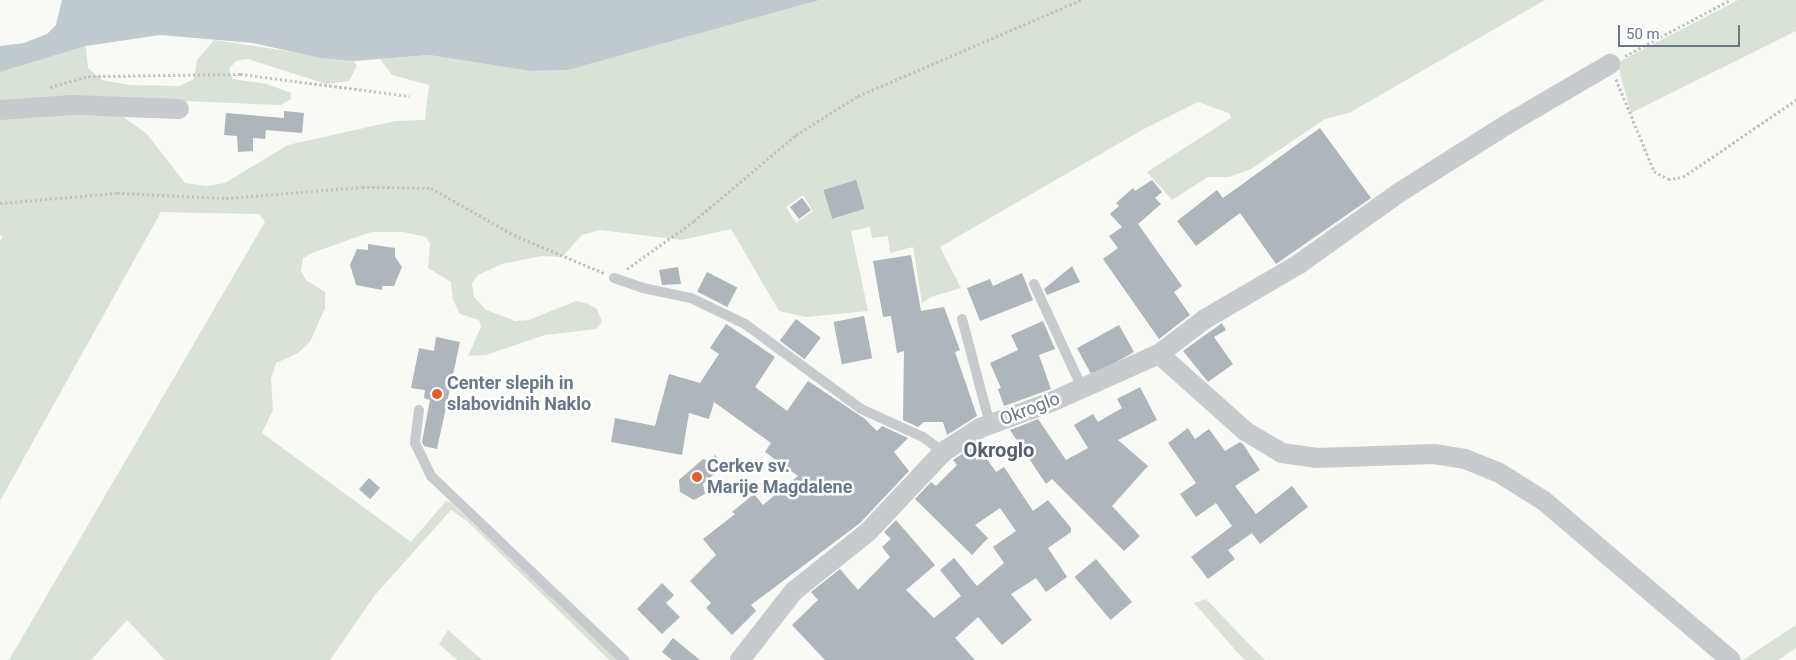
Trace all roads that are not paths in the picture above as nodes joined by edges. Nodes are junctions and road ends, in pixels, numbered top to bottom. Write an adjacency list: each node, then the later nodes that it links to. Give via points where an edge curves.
1 (1610, 64): 7 (street, Okroglo, via 1506,124 1397,194 1299,264 1204,319)
2 (179, 108): 3 (street, via 72,105)
3 (0, 110)
4 (614, 278): 11 (lane, via 642,288 691,298 745,324 861,409 923,437)
5 (1034, 284): 8 (lane)
6 (962, 319): 10 (lane)
7 (1159, 354): 8 (street, Okroglo); 14 (street, via 1245,431 1282,454 1316,458 1434,454 1465,460 1498,472 1544,501)
8 (1082, 388): 10 (street, Okroglo)
9 (419, 410): 12 (lane, via 415,444 431,476)
10 (990, 424): 11 (street, Okroglo)
11 (943, 452): 13 (street, Okroglo, via 868,532 794,591)
12 (624, 660)
13 (740, 660)
14 (1731, 660)

